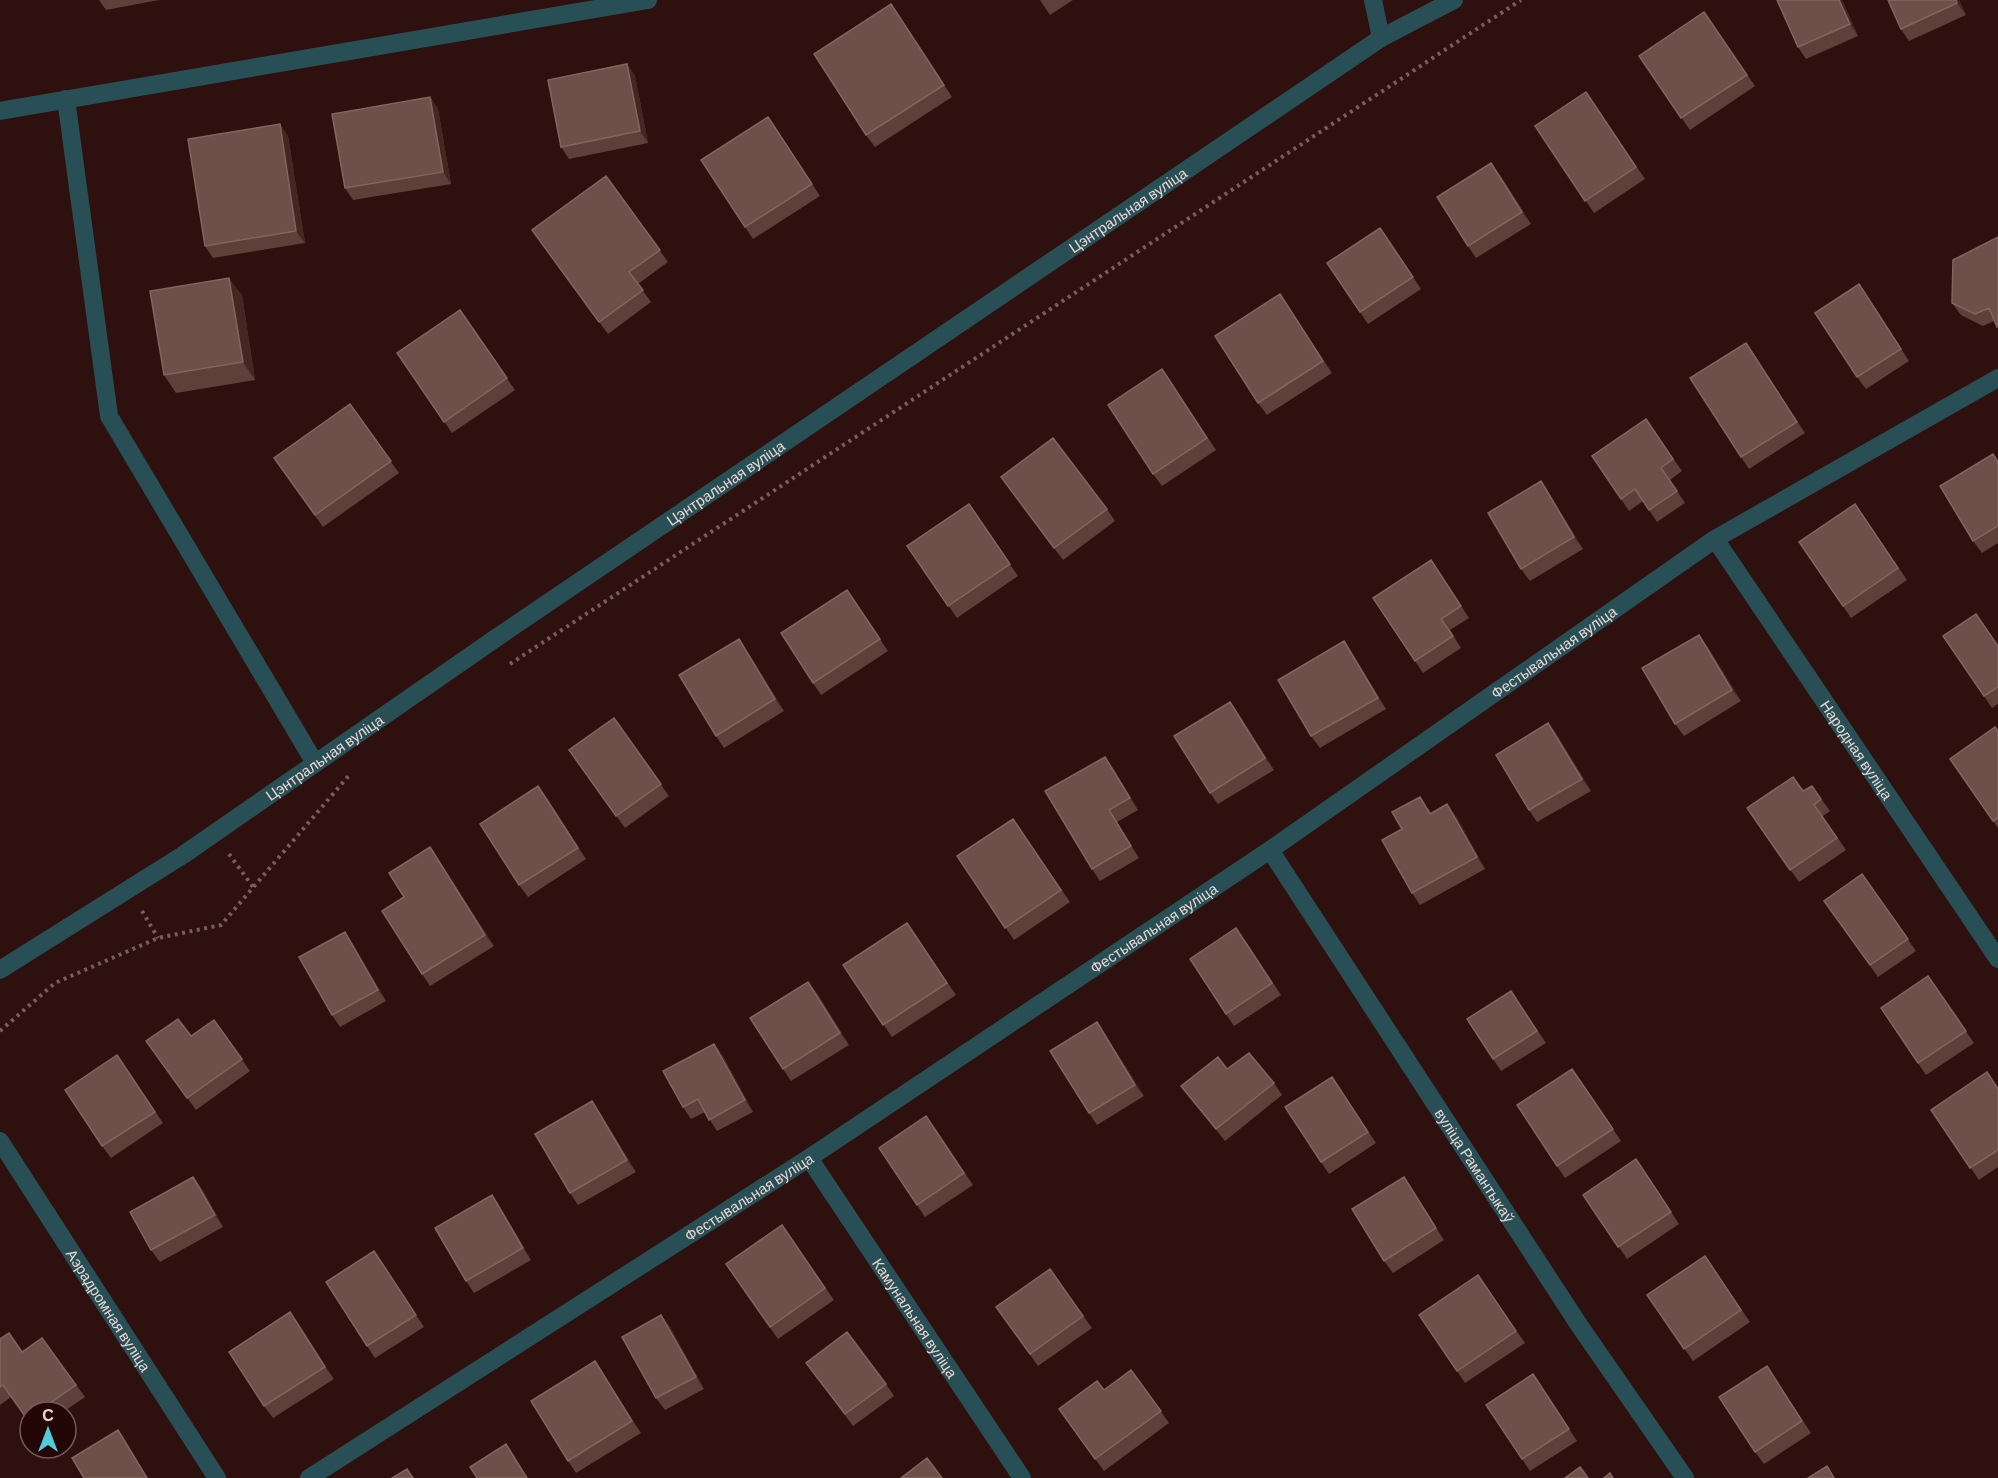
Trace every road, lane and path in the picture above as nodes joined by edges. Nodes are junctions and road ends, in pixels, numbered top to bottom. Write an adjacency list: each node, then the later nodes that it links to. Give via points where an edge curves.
1 (648, 0): 6 (street)
2 (1373, 0): 5 (street)
3 (1454, 0): 5 (street, Цэнтральная вуліца)
4 (1521, 0): 10 (path)
5 (1382, 38): 11 (street, Цэнтральная вуліца)
6 (66, 99): 7 (street); 11 (street, via 109,416)
7 (0, 111)
8 (1998, 378): 9 (street, Фестывальная вуліца)
9 (1715, 539): 13 (street, Фестывальная вуліца); 18 (street, Народная вуліца)
10 (509, 664)
11 (315, 763): 19 (street, Цэнтральная вуліца, via 183,855)
12 (352, 772): 15 (path)
13 (1270, 850): 22 (street, Фестывальная вуліца); 26 (street, вуліца Рамантыкаў, via 1579,1325)
14 (219, 859): 15 (path, via 228,853)
15 (253, 887): 17 (path, via 221,925)
16 (141, 910): 17 (path)
17 (158, 938): 20 (path, via 55,982)
18 (1998, 958)
19 (0, 970)
20 (0, 1031)
21 (0, 1141): 23 (street, Аэрадромная вуліца)
22 (810, 1158): 24 (street, Фестывальная вуліца); 25 (street, Камунальная вуліца)
23 (217, 1478)
24 (309, 1478)
25 (1022, 1478)
26 (1685, 1478)

